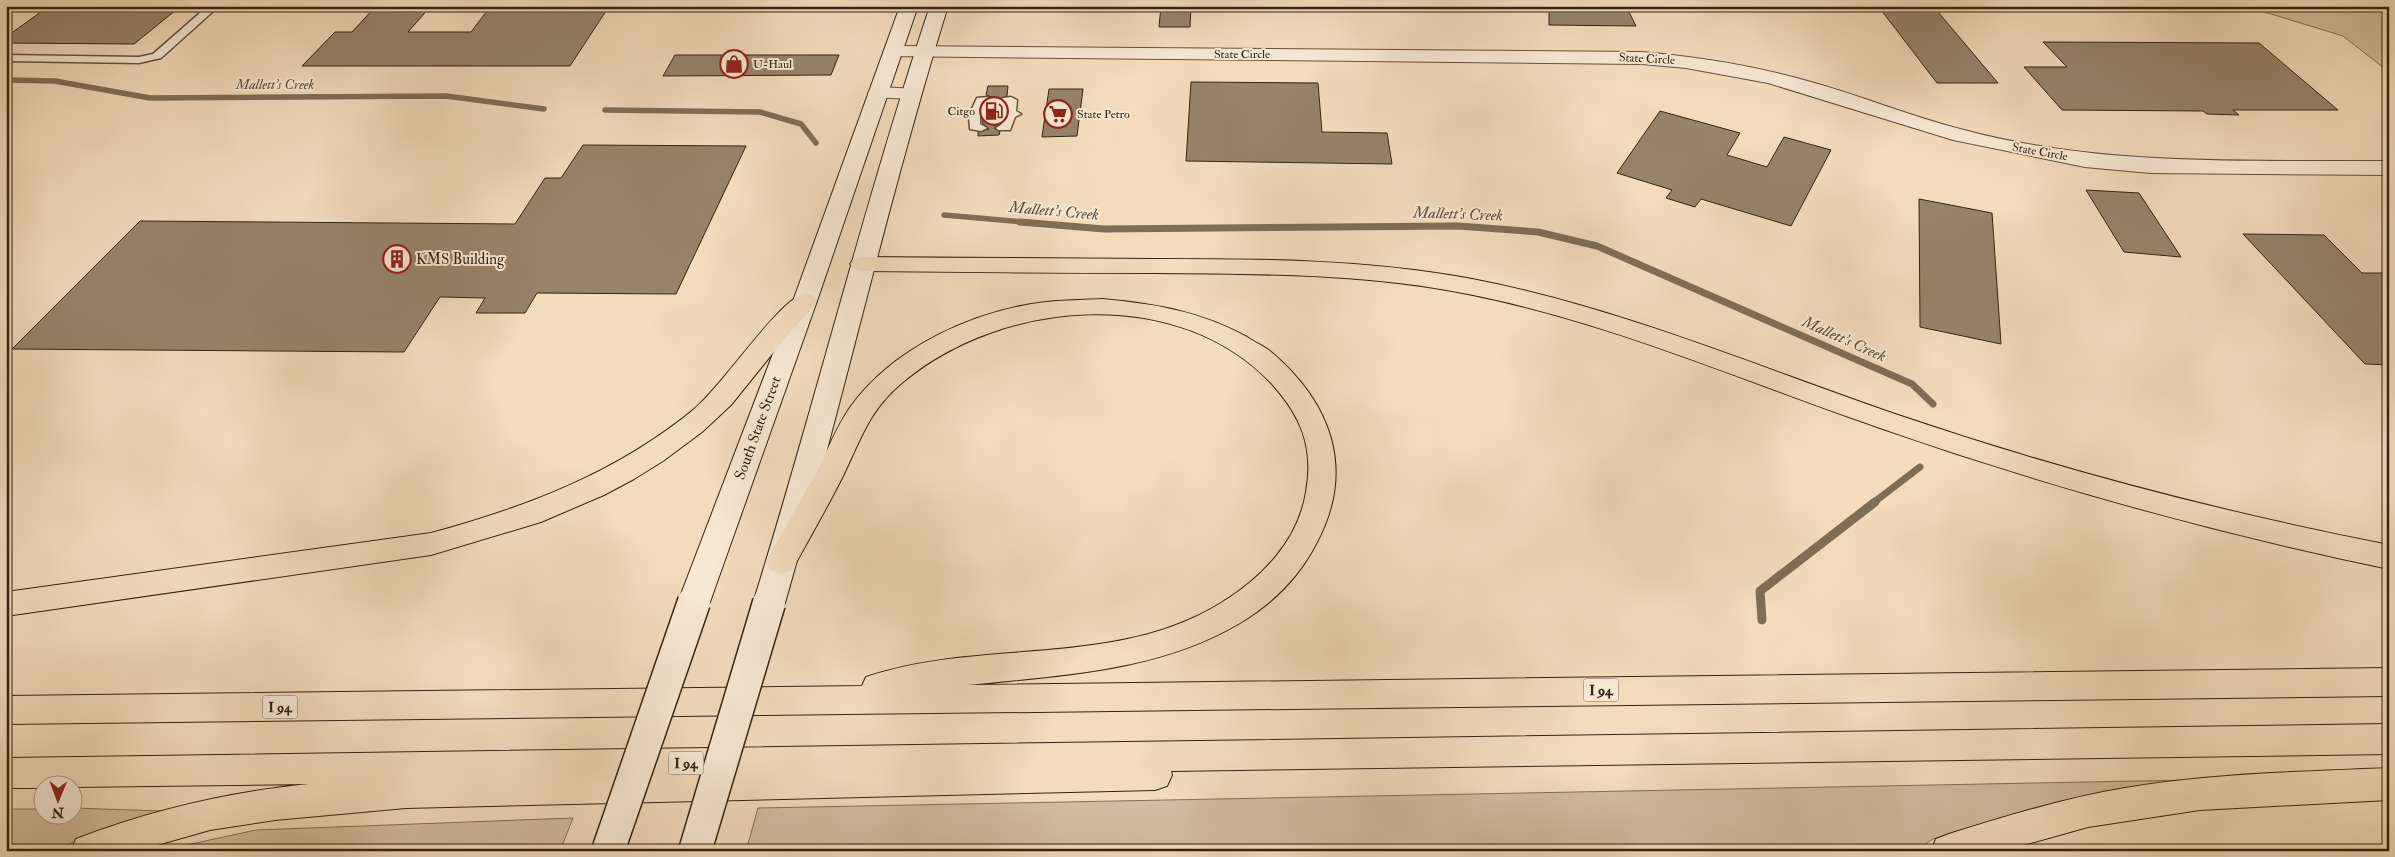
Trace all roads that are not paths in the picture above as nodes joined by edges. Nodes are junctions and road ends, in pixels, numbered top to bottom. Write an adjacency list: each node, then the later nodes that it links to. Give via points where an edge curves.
1 (214, 6): 6 (lane, via 157,56 139,60)
2 (909, 6): 4 (main road, South State Street)
3 (939, 6): 5 (main road)
4 (893, 52): 5 (main road, State Circle); 8 (main road, South State Street)
5 (925, 52): 7 (main road); 13 (main road, State Circle, via 1642,58 1686,62 1769,77 1960,136 2085,160 2158,166)
6 (6, 58)
7 (911, 92): 8 (main road); 14 (main road)
8 (878, 93): 15 (main road, South State Street)
9 (988, 100): 11 (lane, via 981,100 976,114 974,128)
10 (1007, 100): 12 (lane, via 1011,100 1010,114 1006,128)
11 (981, 128)
12 (1002, 128)
13 (2389, 168)
14 (862, 264): 15 (main road, via 843,269 823,282); 16 (highway, via 1324,268 1470,287 1568,311 1668,343 2008,463 2246,528); 17 (main road)
15 (805, 301): 18 (highway, via 722,399 693,424 661,450 559,505 493,528 432,544); 27 (main road, South State Street, bridge, via 694,602)
16 (2389, 557)
17 (781, 562): 20 (highway, via 848,433 867,404 894,376 921,356 957,336 1001,319 1051,310 1110,306 1157,312 1196,322 1236,340 1290,384 1310,413 1323,452 1322,494 1311,526 1290,562 1252,599 1214,623 1163,643 1078,662 938,674); 28 (main road, bridge)
18 (6, 604)
19 (2389, 682): 20 (highway, I 94)
20 (813, 700): 21 (highway, I 94)
21 (6, 710)
22 (2389, 739): 23 (highway, I 94)
23 (1498, 750): 24 (highway, I 94); 26 (highway, via 1323,771 370,794 239,808 146,831)
24 (6, 773)
25 (2389, 784): 29 (highway, via 2257,789 2163,798 2088,811 2013,830)
26 (89, 851)
27 (608, 851)
28 (695, 851)
29 (1950, 851)

